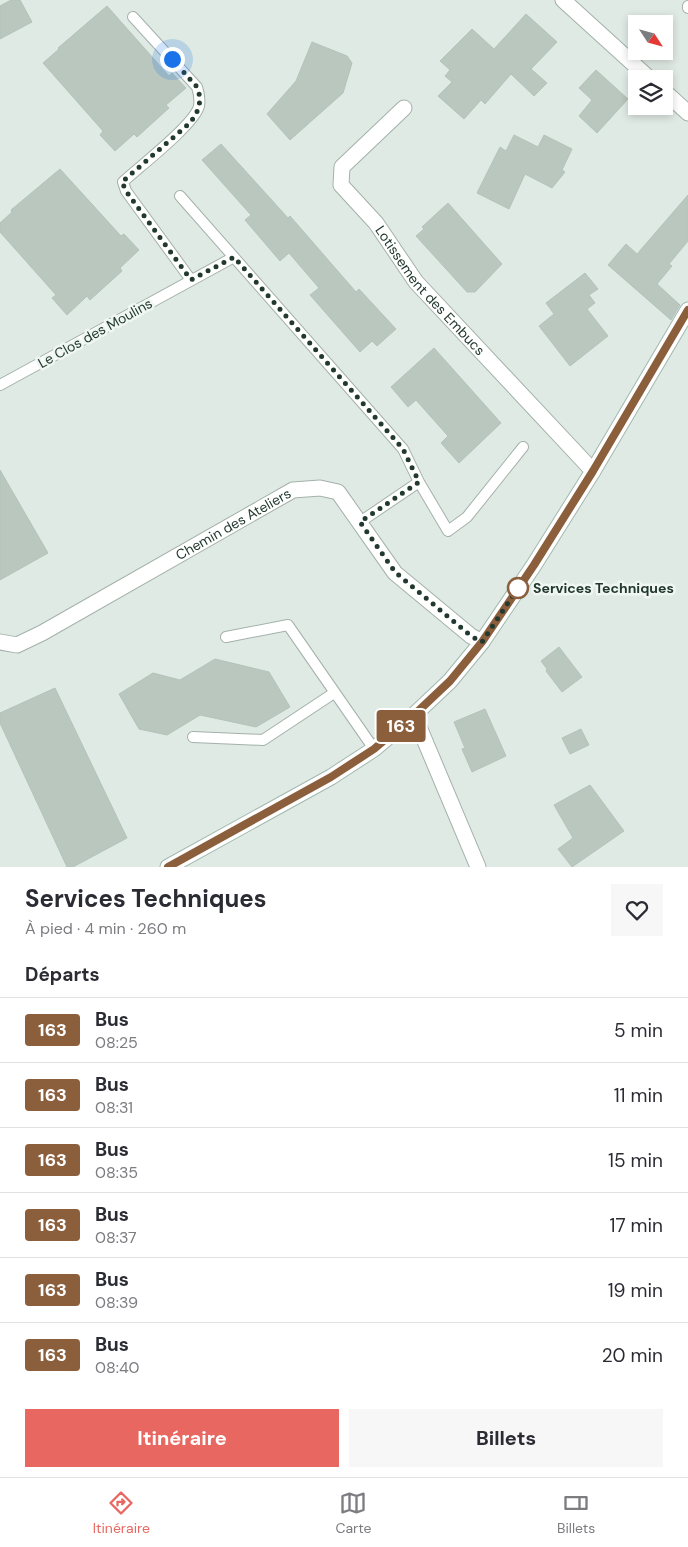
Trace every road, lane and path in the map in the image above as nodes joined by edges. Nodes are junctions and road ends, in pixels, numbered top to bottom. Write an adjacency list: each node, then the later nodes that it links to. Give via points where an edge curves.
1 (563, 0): 3 (street)
2 (133, 17): 9 (lane, via 197,87 200,97 199,108 191,122 122,182)
3 (640, 70)
4 (673, 99): 6 (street)
5 (404, 108): 13 (street, Lotissement des Embucs, via 342,167 341,185 376,223 416,282)
6 (688, 113)
7 (180, 196): 8 (lane)
8 (234, 257): 9 (lane, Le Clos des Moulins); 14 (lane, via 403,449)
9 (191, 280): 11 (lane, Le Clos des Moulins)
10 (688, 310): 13 (street)
11 (0, 385)
12 (523, 447): 14 (lane, via 467,517 448,531)
13 (593, 471): 18 (street)
14 (419, 482): 15 (lane)
15 (360, 522): 17 (street, Chemin des Ateliers, via 338,492 320,488 293,490 42,633 17,645); 18 (street, Chemin des Ateliers, via 395,572)
16 (226, 637): 19 (lane, via 288,625)
17 (0, 642)
18 (482, 642): 20 (street, via 450,681)
19 (334, 693): 21 (lane, via 263,740); 22 (lane)
20 (414, 715): 22 (street); 24 (street)
21 (193, 737)
22 (374, 749): 23 (street, via 331,777)
23 (168, 867)
24 (478, 867)

